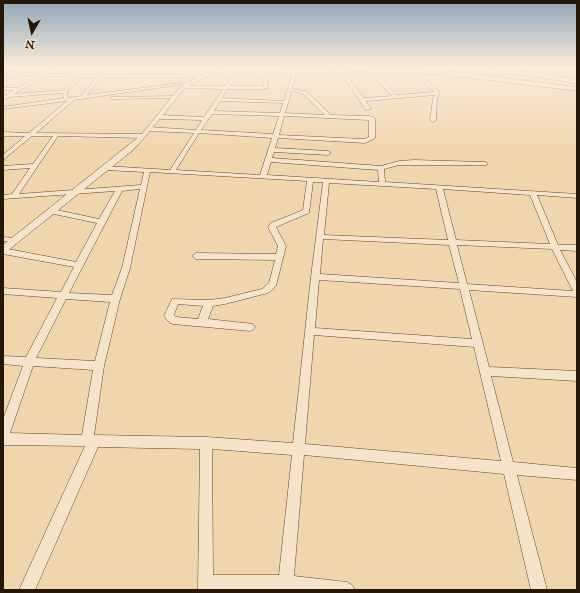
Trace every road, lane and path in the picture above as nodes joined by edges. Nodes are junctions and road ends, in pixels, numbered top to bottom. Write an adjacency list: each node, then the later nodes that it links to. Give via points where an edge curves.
1 (9, 96): 2 (street); 14 (street)
2 (14, 96)
3 (68, 96): 15 (street)
4 (94, 96): 12 (street)
5 (220, 96): 16 (street)
6 (286, 96): 18 (street)
7 (308, 96): 23 (street)
8 (360, 96): 17 (street)
9 (394, 96): 10 (street); 17 (street)
10 (399, 96)
11 (437, 96): 26 (street)
12 (83, 97): 15 (street)
13 (174, 97): 15 (street); 24 (street)
14 (3, 99)
15 (70, 99): 19 (street); 30 (street)
16 (218, 99): 18 (street); 21 (street)
17 (363, 100): 20 (street)
18 (284, 102): 22 (street)
19 (5, 109)
20 (368, 110)
21 (210, 112): 22 (street); 25 (street)
22 (281, 115): 23 (street); 33 (street)
23 (329, 116): 34 (street, via 370,118 373,121 370,140)
24 (159, 117): 25 (street); 27 (street)
25 (205, 119): 28 (street)
26 (433, 120)
27 (149, 129): 28 (street); 32 (street)
28 (197, 132): 33 (street); 46 (street)
29 (3, 134): 30 (street)
30 (31, 134): 31 (street); 37 (street)
31 (57, 134): 32 (street); 41 (street)
32 (143, 136): 43 (street)
33 (275, 136): 34 (street); 35 (street)
34 (329, 139): 36 (street)
35 (272, 150): 36 (street); 38 (street)
36 (328, 153): 39 (street)
37 (3, 158)
38 (269, 160): 39 (street); 47 (street)
39 (326, 164): 44 (street)
40 (485, 164): 44 (street, via 414,162)
41 (35, 166): 42 (street); 56 (street)
42 (3, 168)
43 (106, 168): 45 (street); 54 (street)
44 (381, 168): 50 (street)
45 (148, 171): 46 (street); 51 (street)
46 (172, 172): 47 (street)
47 (263, 177): 48 (street)
48 (310, 181): 49 (street); 69 (street, via 306,211 272,228 282,246)
49 (326, 182): 50 (street); 61 (street)
50 (382, 184): 52 (street)
51 (143, 187): 53 (street); 77 (street, via 126,268)
52 (439, 187): 55 (street); 64 (street)
53 (120, 188): 54 (street); 60 (street)
54 (77, 191): 56 (street); 59 (street)
55 (533, 193): 57 (street); 65 (street)
56 (14, 196): 58 (street)
57 (577, 196)
58 (3, 197)
59 (52, 211): 60 (street); 63 (street)
60 (101, 222): 70 (street)
61 (321, 237): 64 (street); 71 (street)
62 (3, 239): 63 (street)
63 (15, 240): 67 (street)
64 (452, 242): 65 (street); 72 (street)
65 (556, 247): 66 (street); 73 (street)
66 (577, 248)
67 (3, 250): 70 (street)
68 (196, 256): 69 (street)
69 (278, 257): 78 (street, via 272,284 268,289)
70 (80, 265): 76 (street)
71 (315, 277): 72 (street); 81 (street)
72 (465, 287): 75 (street); 82 (street)
73 (577, 290)
74 (3, 291): 76 (street)
75 (577, 294)
76 (64, 296): 77 (street); 84 (street)
77 (114, 299): 85 (street)
78 (209, 304): 79 (street); 79 (street, via 176,301 170,316 173,320)
79 (202, 322): 80 (street)
80 (250, 327)
81 (310, 331): 82 (street); 92 (street)
82 (478, 343): 86 (street)
83 (3, 360): 84 (street)
84 (29, 362): 85 (street); 88 (street)
85 (100, 366): 90 (street)
86 (486, 371): 87 (street); 93 (street)
87 (577, 376)
88 (3, 435)
89 (3, 439): 90 (street)
90 (91, 441): 91 (street); 97 (street)
91 (206, 443): 92 (street); 96 (street)
92 (298, 450): 93 (street); 95 (street)
93 (510, 468): 94 (street); 99 (street)
94 (577, 474)
95 (286, 583): 96 (street); 98 (street)
96 (206, 587)
97 (27, 590)
98 (347, 590)
99 (540, 590)

